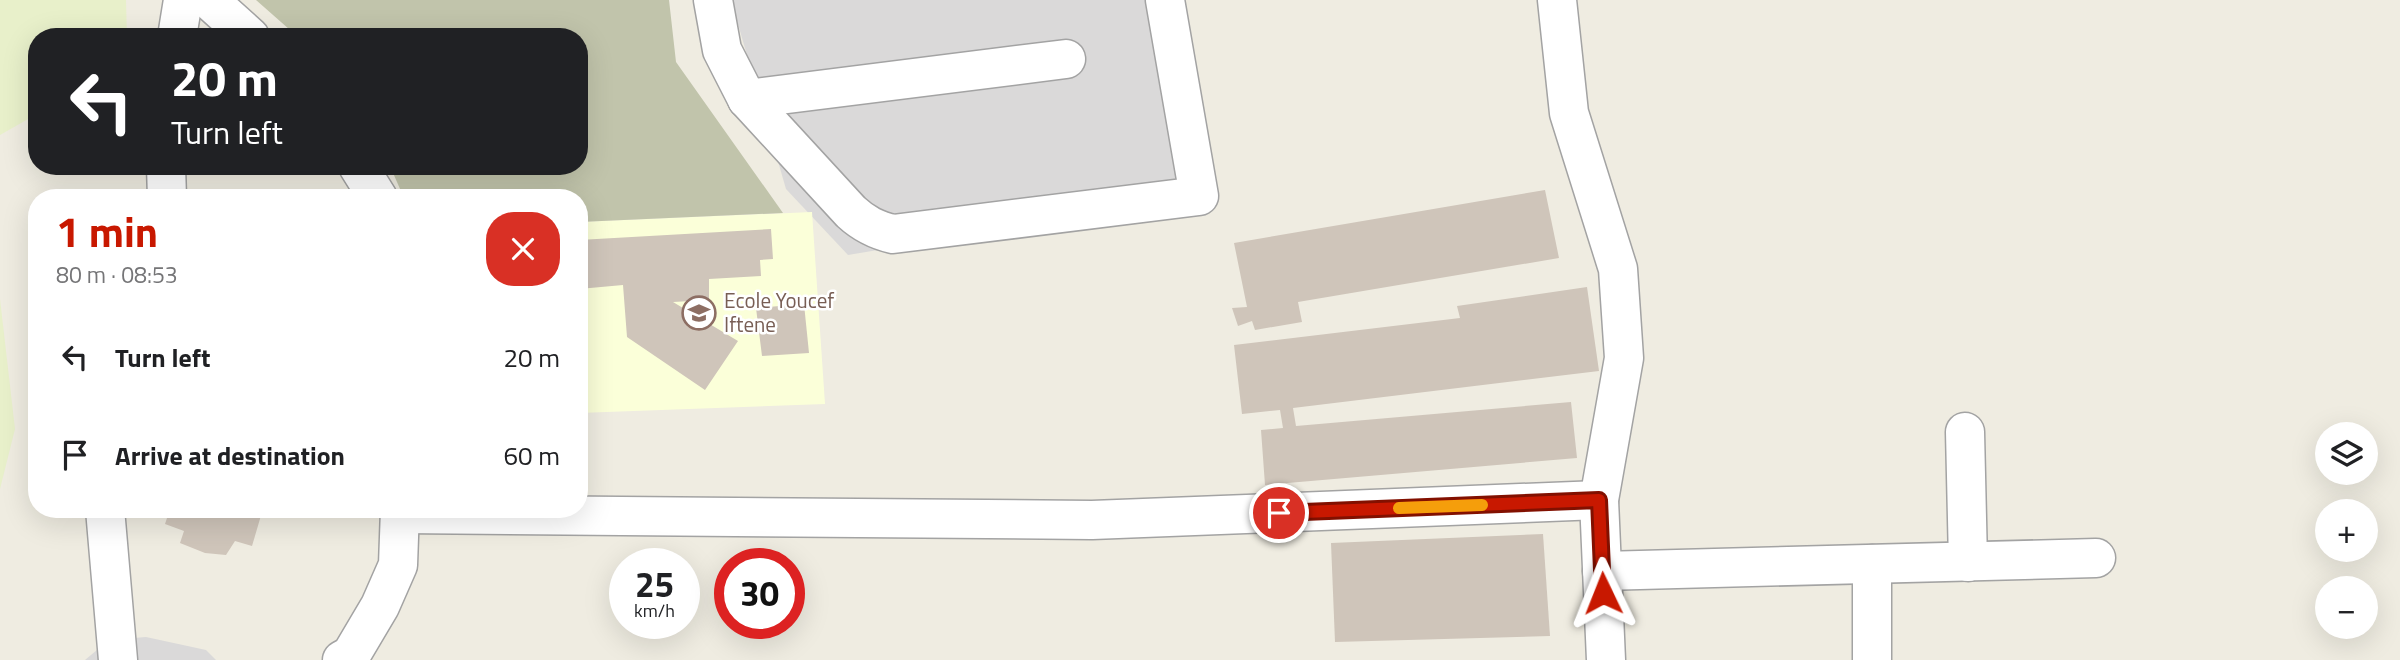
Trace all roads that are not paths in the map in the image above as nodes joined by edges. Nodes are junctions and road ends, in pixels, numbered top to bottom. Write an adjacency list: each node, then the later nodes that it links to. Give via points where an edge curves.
1 (183, 0): 6 (street)
2 (209, 0): 7 (street)
3 (713, 0): 9 (street, via 722,50)
4 (1166, 0): 9 (street, via 1199,196 893,234 863,223 851,212)
5 (1557, 0): 11 (street, via 1569,113 1618,270 1624,358)
6 (178, 28)
7 (240, 28)
8 (1066, 59): 9 (street)
9 (747, 99)
10 (1965, 432): 16 (street)
11 (1599, 500): 12 (street, via 1092,520); 18 (street)
12 (588, 514)
13 (106, 518): 20 (street)
14 (400, 518): 19 (street, via 398,565)
15 (2096, 558): 16 (street)
16 (1968, 562): 17 (street)
17 (1872, 564): 18 (street); 24 (street)
18 (1602, 571): 23 (street)
19 (380, 606): 21 (street, via 351,655); 22 (street)
20 (118, 660)
21 (342, 660)
22 (382, 660)
23 (1606, 660)
24 (1872, 660)

